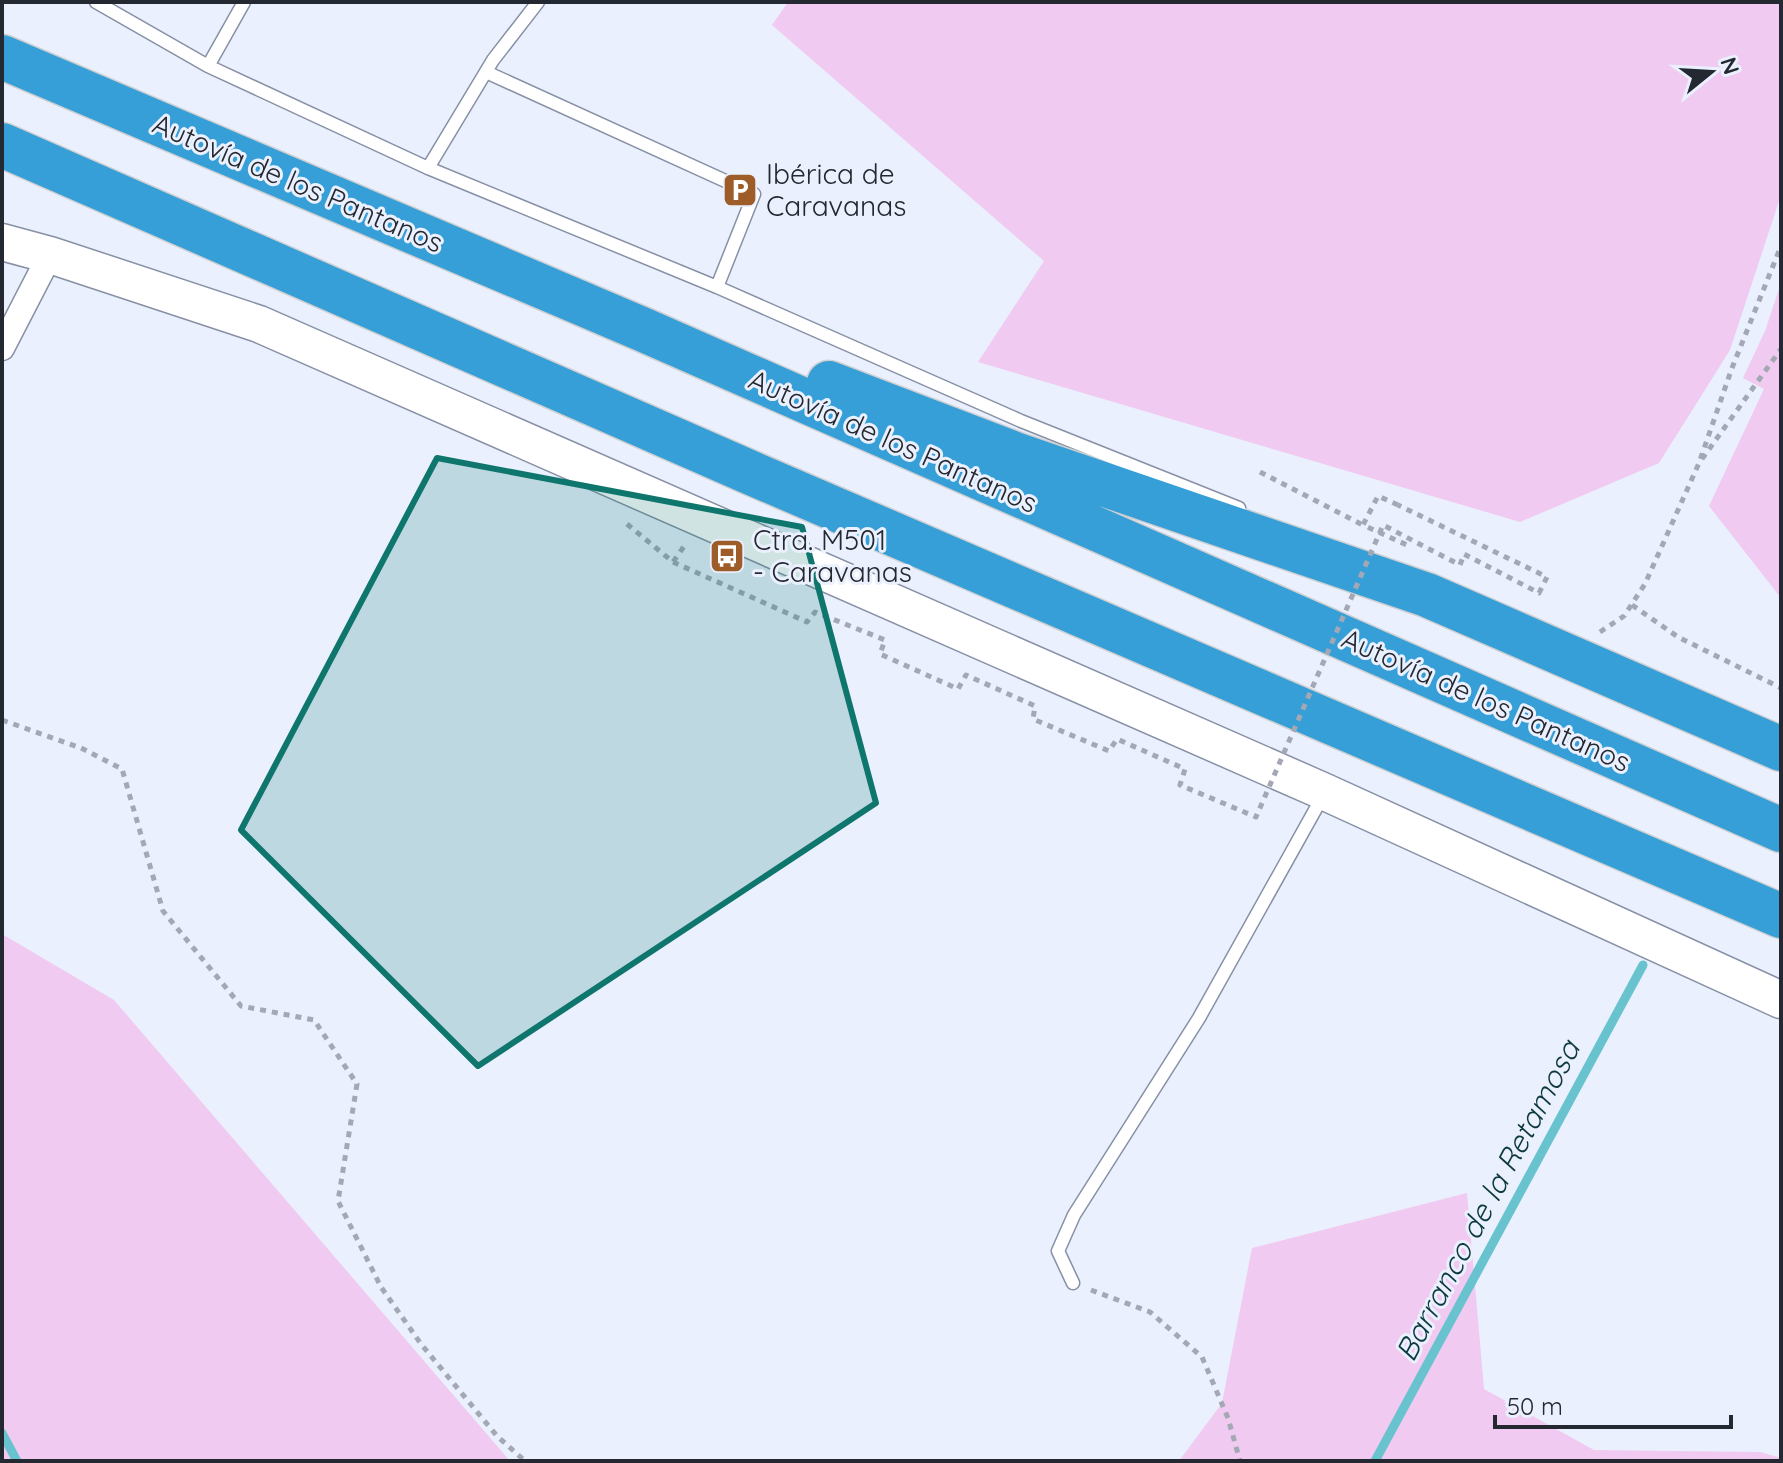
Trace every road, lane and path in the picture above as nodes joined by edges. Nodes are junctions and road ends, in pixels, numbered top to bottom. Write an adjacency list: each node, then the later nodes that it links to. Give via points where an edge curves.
1 (96, 2): 5 (lane)
2 (244, 2): 5 (lane)
3 (538, 2): 6 (lane)
4 (2, 57): 13 (highway, Autovía de los Pantanos)
5 (208, 66): 8 (lane)
6 (486, 72): 8 (lane); 12 (lane, via 754,194)
7 (2, 145): 31 (highway)
8 (428, 168): 12 (lane)
9 (2, 242): 11 (street)
10 (1781, 246): 16 (path)
11 (50, 255): 14 (street); 29 (street, via 259,324)
12 (717, 287): 19 (lane, via 1021,421)
13 (644, 330): 23 (highway, via 699,333 1015,454); 30 (highway, Autovía de los Pantanos)
14 (2, 348)
15 (1781, 349): 16 (path)
16 (1699, 463): 24 (path)
17 (1260, 472): 20 (path)
18 (1398, 505): 22 (path, bridge, via 1547,577 1539,593 1464,554 1460,565 1383,525 1256,817 1180,785 1185,769 1117,739 1109,751 1033,719 1035,706 966,675 958,689 880,654 885,640 815,612 807,622)
19 (1252, 513)
20 (1363, 525)
21 (1337, 549): 23 (lane)
22 (673, 562)
23 (1427, 595): 28 (highway)
24 (1632, 605): 25 (path); 26 (path, via 1678,637)
25 (1597, 634)
26 (1781, 688)
27 (2, 720): 34 (path, via 122,769 163,911 241,1006 314,1020 357,1084 338,1201 381,1287 421,1344 497,1436)
28 (1781, 749)
29 (1325, 792): 32 (street); 33 (lane, via 1199,1018 1074,1215 1058,1251)
30 (1781, 830)
31 (1781, 916)
32 (1781, 1000)
33 (1073, 1283): 35 (path, via 1150,1312 1202,1357)
34 (525, 1461)
35 (1240, 1461)

